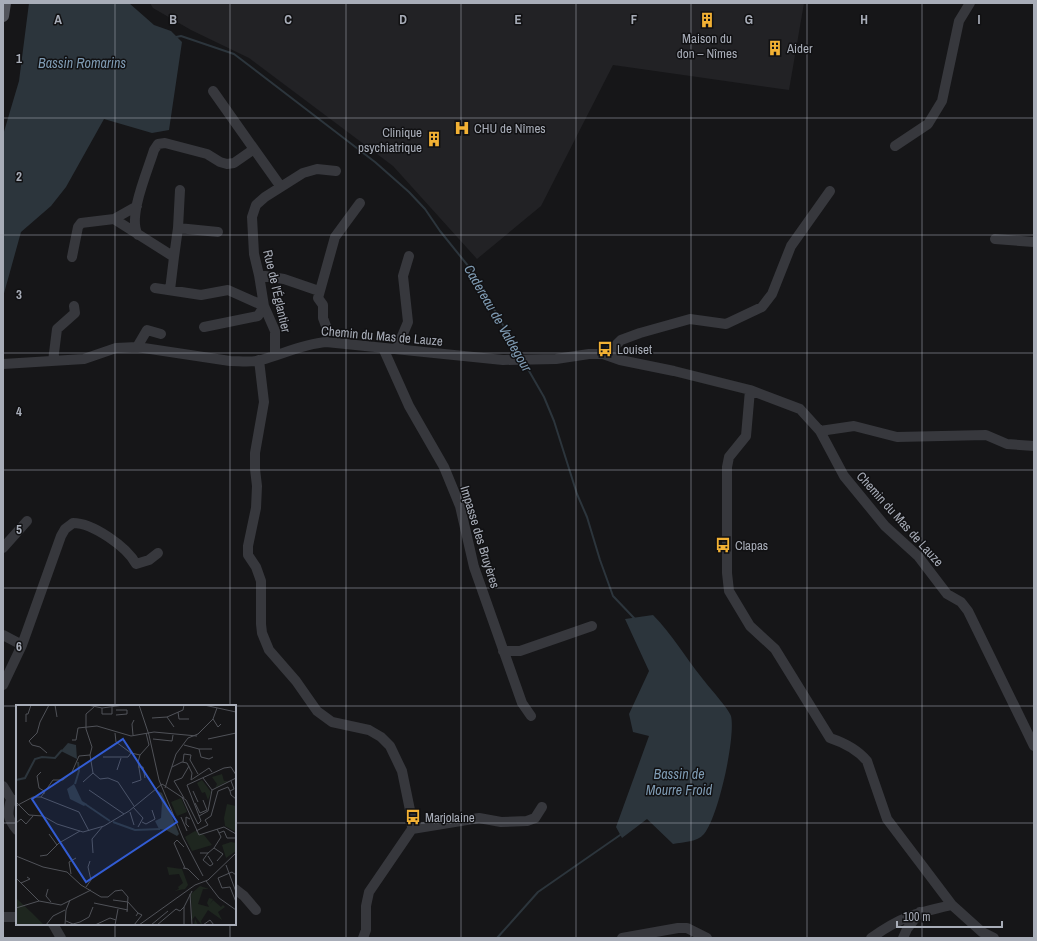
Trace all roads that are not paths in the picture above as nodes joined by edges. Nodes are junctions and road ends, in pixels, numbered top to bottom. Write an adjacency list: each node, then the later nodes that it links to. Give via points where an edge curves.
1 (5, 3): 3 (main road)
2 (970, 3): 5 (street, via 959,21 942,102 928,124)
3 (3, 16)
4 (213, 91): 6 (street)
5 (895, 146)
6 (254, 149): 8 (street); 12 (street, via 234,163 227,164 207,154 165,143 158,144)
7 (336, 170): 8 (street, Rue de l'Églantier, via 317,169 303,173)
8 (282, 187): 22 (street, Rue de l'Églantier, via 265,196 256,205 252,217 254,254)
9 (180, 190): 14 (street)
10 (830, 191): 34 (street, via 792,246 772,294 762,307 726,324 690,319 647,331 621,340)
11 (360, 203): 25 (street, via 335,237)
12 (137, 206): 13 (street); 16 (street, via 134,224)
13 (114, 219): 16 (street); 20 (street, via 81,223 78,226)
14 (178, 228): 15 (street); 21 (street)
15 (218, 232)
16 (138, 235): 21 (street)
17 (995, 239): 18 (street)
18 (1034, 242)
19 (409, 256): 33 (street, via 403,276 408,322)
20 (72, 257)
21 (174, 257): 24 (street)
22 (259, 275): 25 (street, via 284,279); 27 (street, Rue de l'Églantier)
23 (155, 288): 24 (street)
24 (170, 290): 27 (street, via 201,295 228,290)
25 (319, 291): 28 (street, via 318,298 323,306)
26 (74, 306): 37 (street, via 75,313 57,329)
27 (264, 306): 29 (street, via 258,316); 35 (street, Rue de l'Églantier, via 275,331)
28 (326, 326)
29 (204, 327)
30 (161, 334): 31 (street, via 147,330)
31 (138, 347): 36 (street, Chemin du Mas de Lauze, via 230,361); 37 (street, Chemin du Mas de Lauze, via 116,348 84,359)
32 (383, 348): 33 (street, Chemin du Mas de Lauze); 35 (street, Chemin du Mas de Lauze, via 326,342 312,343); 48 (street, Impasse des Bruyères, via 409,406 444,467 460,506 474,567)
33 (397, 348): 34 (street, Chemin du Mas de Lauze, via 522,360)
34 (608, 353): 39 (street, Chemin du Mas de Lauze, via 620,360)
35 (275, 355): 36 (street, Chemin du Mas de Lauze)
36 (259, 360): 56 (street, via 264,402 255,453 258,486 248,555 261,581 262,633 269,650 296,681 317,711 332,722 369,730 390,746 402,771)
37 (53, 361): 38 (street, Chemin du Mas de Lauze)
38 (3, 364)
39 (750, 390): 40 (street, Chemin du Mas de Lauze, via 800,409); 58 (street, via 746,436 729,457 727,467 729,591 750,626 775,649 830,738 846,743 867,761 887,819)
40 (820, 431): 41 (street, via 854,426 897,437 986,435 1007,444); 51 (street, Chemin du Mas de Lauze, via 844,476 885,526 918,556 947,594 961,602 968,611)
41 (1034, 446)
42 (27, 521): 43 (street)
43 (3, 548)
44 (158, 552): 47 (street, via 149,560 136,564 116,543 87,525 73,523 61,536)
45 (592, 626): 48 (street, via 520,652)
46 (3, 635): 47 (street)
47 (22, 645): 49 (street)
48 (503, 651): 50 (street, Impasse des Bruyères, via 522,704)
49 (3, 684)
50 (531, 716)
51 (1034, 746)
52 (3, 786): 53 (street)
53 (14, 800): 55 (street, via 7,812)
54 (542, 807): 56 (street, via 535,818 528,821 501,822 479,818)
55 (16, 829)
56 (412, 829): 65 (street, via 369,892)
57 (236, 890): 59 (street)
58 (952, 905): 60 (street); 70 (street, via 982,932)
59 (256, 910)
60 (920, 912): 68 (street, via 893,922); 69 (street)
61 (3, 917): 62 (street)
62 (16, 917)
63 (54, 925): 64 (street)
64 (61, 938)
65 (363, 938)
66 (622, 938): 67 (street, via 678,928 687,928)
67 (707, 938)
68 (871, 938)
69 (903, 938)
70 (994, 938)

